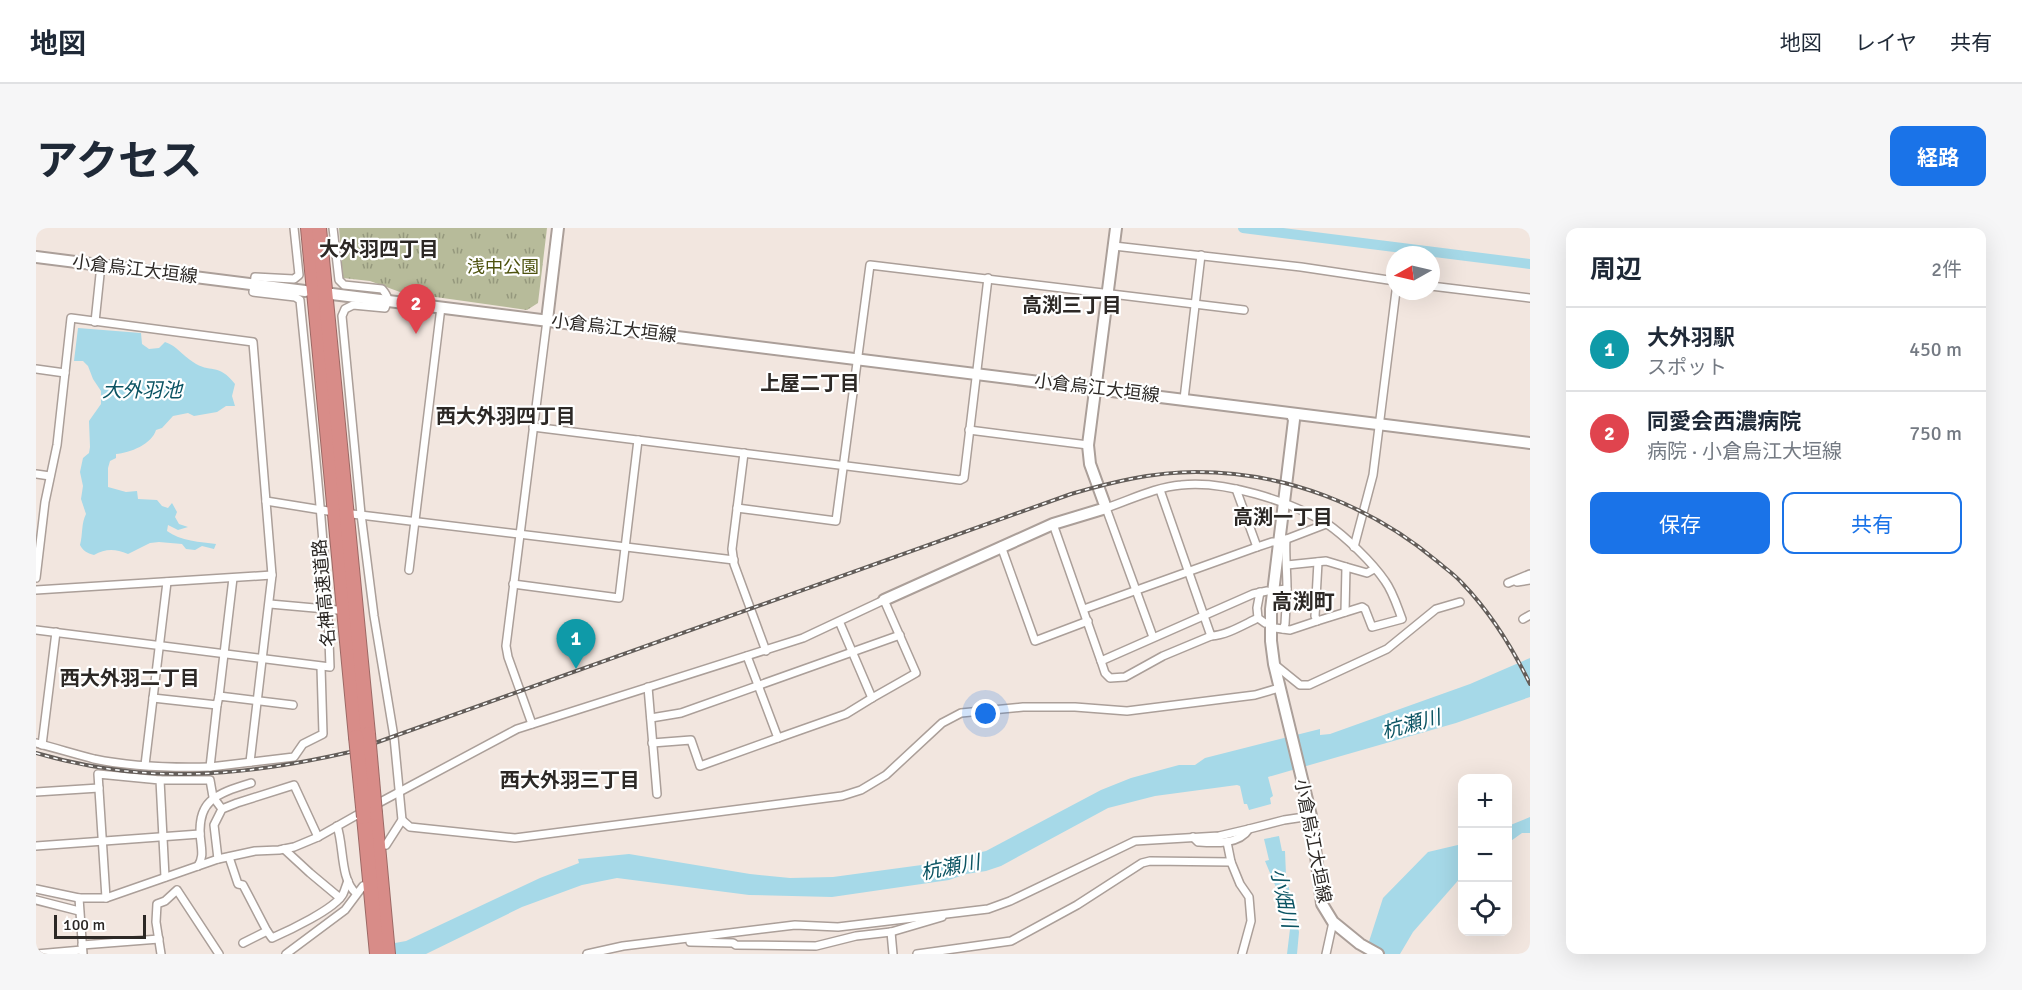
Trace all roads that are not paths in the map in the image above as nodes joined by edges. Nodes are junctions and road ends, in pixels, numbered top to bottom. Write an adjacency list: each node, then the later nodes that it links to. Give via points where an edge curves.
1 (294, 228): 13 (street, via 299,275 294,279 255,277)
2 (308, 228): 118 (highway, 名神高速道路)
3 (320, 228): 118 (highway, 名神高速道路)
4 (333, 228): 20 (street, via 339,280 345,285 382,289)
5 (558, 228): 24 (main road)
6 (1116, 228): 7 (main road)
7 (1114, 243): 8 (street); 16 (main road)
8 (1201, 255): 12 (street); 21 (street)
9 (36, 257): 10 (main road, 小倉烏江大垣線)
10 (101, 265): 13 (main road, 小倉烏江大垣線); 25 (street)
11 (988, 278): 16 (street); 26 (street, via 870,265); 29 (street)
12 (1386, 280)
13 (253, 284): 15 (main road, 小倉烏江大垣線); 49 (street, via 253,292 300,300)
14 (1440, 287): 18 (street)
15 (305, 291)
16 (1108, 292): 21 (street); 30 (main road)
17 (332, 294): 20 (main road, 小倉烏江大垣線)
18 (1530, 298)
19 (1395, 300): 33 (street)
20 (388, 301): 22 (main road, 小倉烏江大垣線); 51 (street, via 381,309 353,305 342,316)
21 (1195, 304): 23 (street); 31 (street)
22 (441, 307): 24 (main road, 小倉烏江大垣線); 52 (street)
23 (1244, 310)
24 (547, 320): 26 (main road, 小倉烏江大垣線); 34 (street)
25 (95, 322): 28 (street, via 71,318); 45 (street, via 253,342)
26 (857, 359): 29 (main road, 小倉烏江大垣線); 40 (street)
27 (36, 369): 28 (street)
28 (65, 373): 42 (street)
29 (975, 374): 30 (main road, 小倉烏江大垣線); 35 (street)
30 (1096, 388): 31 (main road, 小倉烏江大垣線); 38 (main road)
31 (1184, 399): 32 (main road, 小倉烏江大垣線)
32 (1292, 415): 33 (main road); 46 (main road, 小倉烏江大垣線)
33 (1380, 425): 37 (main road); 59 (street, via 1373,476)
34 (533, 427): 36 (street); 55 (street)
35 (969, 430): 38 (street); 40 (street, via 964,478 960,480)
36 (638, 440): 39 (street); 60 (street)
37 (1530, 443)
38 (1088, 445): 48 (main road, via 1090,464)
39 (744, 453): 40 (street); 47 (street)
40 (844, 465): 47 (street, via 836,521)
41 (36, 474): 42 (street)
42 (50, 476): 68 (street)
43 (1236, 489): 44 (street, via 1203,484); 46 (street); 58 (street)
44 (1160, 490): 48 (street); 67 (street)
45 (266, 501): 49 (street); 70 (street)
46 (1283, 504): 54 (street); 56 (main road, 小倉烏江大垣線)
47 (737, 508): 61 (street)
48 (1106, 508): 53 (main road); 79 (street)
49 (324, 511): 83 (street)
50 (352, 514): 51 (street)
51 (361, 514): 52 (street); 89 (street)
52 (414, 521): 55 (street); 66 (street)
53 (1053, 524): 57 (main road); 84 (street)
54 (1326, 524): 56 (street); 59 (street)
55 (519, 534): 60 (street); 75 (street)
56 (1282, 541): 58 (street); 63 (street); 105 (main road, 小倉烏江大垣線, via 1271,609)
57 (1001, 546): 80 (main road); 91 (street, via 1035,641)
58 (1257, 547): 67 (street)
59 (1354, 547): 65 (street)
60 (624, 548): 61 (street); 75 (street, via 619,598)
61 (734, 560): 99 (street)
62 (1318, 562): 63 (street); 64 (street); 92 (street)
63 (1287, 565): 76 (street)
64 (1346, 567): 65 (street, via 1367,573); 86 (street)
65 (1374, 569): 86 (street, via 1390,590 1402,618 1372,627 1365,609)
66 (409, 570)
67 (1188, 572): 79 (street); 88 (street)
68 (36, 573): 71 (street)
69 (1530, 574): 73 (street, via 1508,583)
70 (273, 575): 72 (street); 82 (street)
71 (36, 578)
72 (233, 578): 74 (street); 101 (street)
73 (1530, 580)
74 (166, 582): 77 (street); 98 (street)
75 (513, 584): 117 (street, via 506,646)
76 (1287, 589): 78 (street); 92 (street, via 1285,624 1279,629 1290,630)
77 (36, 590)
78 (1278, 590)
79 (1136, 591): 84 (street); 97 (street)
80 (884, 600): 90 (street); 95 (street)
81 (1460, 602): 105 (street, via 1436,609 1387,649 1310,685 1300,685)
82 (270, 603): 83 (street); 103 (street)
83 (328, 609): 85 (street); 106 (street, via 330,667)
84 (1084, 609): 91 (street)
85 (337, 610)
86 (1345, 612): 92 (street)
87 (363, 614): 89 (street)
88 (1204, 615): 96 (street); 96 (street, via 1264,592 1257,608 1261,621 1233,628 1222,636); 97 (street)
89 (374, 616): 129 (street)
90 (838, 621): 99 (street); 100 (street)
91 (1088, 621): 104 (street)
92 (1317, 621)
93 (36, 630): 94 (street)
94 (56, 632): 98 (street); 121 (street)
95 (900, 635): 100 (street); 112 (street, via 916,673)
96 (1210, 636): 104 (street, via 1125,677 1110,678)
97 (1153, 637): 104 (street)
98 (160, 646): 101 (street); 111 (street)
99 (766, 651): 102 (street)
100 (852, 651): 107 (street); 112 (street)
101 (224, 654): 103 (street); 110 (street)
102 (747, 656): 107 (street); 108 (street)
103 (263, 659): 106 (street); 113 (street)
104 (1101, 661)
105 (1275, 664): 109 (main road, 小倉烏江大垣線)
106 (321, 667): 122 (street, via 323,734 303,744 294,757)
107 (758, 685): 116 (street, via 681,713); 119 (street)
108 (648, 687): 116 (street); 117 (street)
109 (1280, 692): 133 (main road, 小倉烏江大垣線); 134 (street, via 1127,711 1074,706 961,713 942,723 886,775 842,796 515,838 410,827)
110 (219, 696): 113 (street); 114 (street)
111 (153, 698): 114 (street); 123 (street)
112 (872, 698): 119 (street, via 846,714)
113 (258, 701): 115 (street); 122 (street)
114 (217, 705): 124 (street)
115 (293, 705)
116 (651, 718): 120 (street)
117 (532, 724): 129 (street)
118 (362, 736): 163 (highway, 名神高速道路, bridge)
119 (778, 738): 120 (street, via 700,766 691,740)
120 (652, 743): 130 (street)
121 (39, 744): 123 (street, via 96,759)
122 (250, 762): 124 (street)
123 (145, 765): 124 (street)
124 (210, 767)
125 (160, 780): 127 (street, via 98,774); 131 (street, via 210,780); 138 (street)
126 (251, 783): 131 (street)
127 (99, 788): 128 (street); 141 (street)
128 (36, 792)
129 (399, 792): 134 (street); 135 (street)
130 (657, 794)
131 (214, 797): 132 (street); 137 (street, via 205,807 198,826)
132 (222, 809): 139 (street, via 294,784); 147 (street, via 214,825)
133 (1310, 812): 136 (street); 164 (main road, 小倉烏江大垣線, via 1322,904)
134 (402, 820): 143 (street)
135 (338, 826): 139 (street); 152 (street)
136 (1249, 829): 140 (street); 142 (street)
137 (200, 834): 138 (street); 149 (street, via 202,856)
138 (163, 837): 141 (street); 151 (street)
139 (318, 837): 145 (street)
140 (1193, 837): 142 (street, via 1198,842); 162 (street, via 1135,841 1010,901 988,909)
141 (103, 841): 144 (street); 158 (street)
142 (1227, 842): 148 (street)
143 (386, 845)
144 (36, 846)
145 (284, 849): 146 (street); 159 (street)
146 (229, 856): 147 (street); 165 (street, via 238,884 243,885)
147 (215, 861): 149 (street)
148 (1231, 862): 181 (street, via 1142,863 1077,905 1011,940); 182 (street, via 1249,897 1251,921)
149 (198, 866): 150 (street)
150 (173, 874): 151 (street); 155 (street)
151 (165, 877): 158 (street)
152 (348, 880): 156 (street); 159 (street)
153 (363, 886): 156 (street)
154 (36, 889): 157 (street)
155 (177, 890): 167 (street, via 157,904); 174 (street)
156 (356, 893): 175 (street, via 345,909)
157 (79, 898): 158 (street); 161 (street)
158 (106, 898)
159 (340, 898): 165 (street, via 291,930 272,938)
160 (36, 900): 161 (street)
161 (79, 911): 171 (street)
162 (950, 913): 166 (street); 168 (street, via 838,927 795,925)
163 (380, 922): 176 (highway, 名神高速道路); 177 (highway, 名神高速道路)
164 (1332, 922): 183 (street); 184 (main road, 小倉烏江大垣線)
165 (267, 931): 169 (street)
166 (891, 932): 170 (street); 180 (street)
167 (159, 939): 171 (street); 173 (street)
168 (686, 939): 170 (street, via 736,945); 178 (street)
169 (243, 943)
170 (816, 946): 179 (street)
171 (82, 950): 172 (street)
172 (36, 954)
173 (161, 954)
174 (219, 954)
175 (286, 954)
176 (377, 954)
177 (388, 954)
178 (587, 954)
179 (817, 954)
180 (893, 954)
181 (917, 954)
182 (1242, 954)
183 (1326, 954)
184 (1378, 954)

